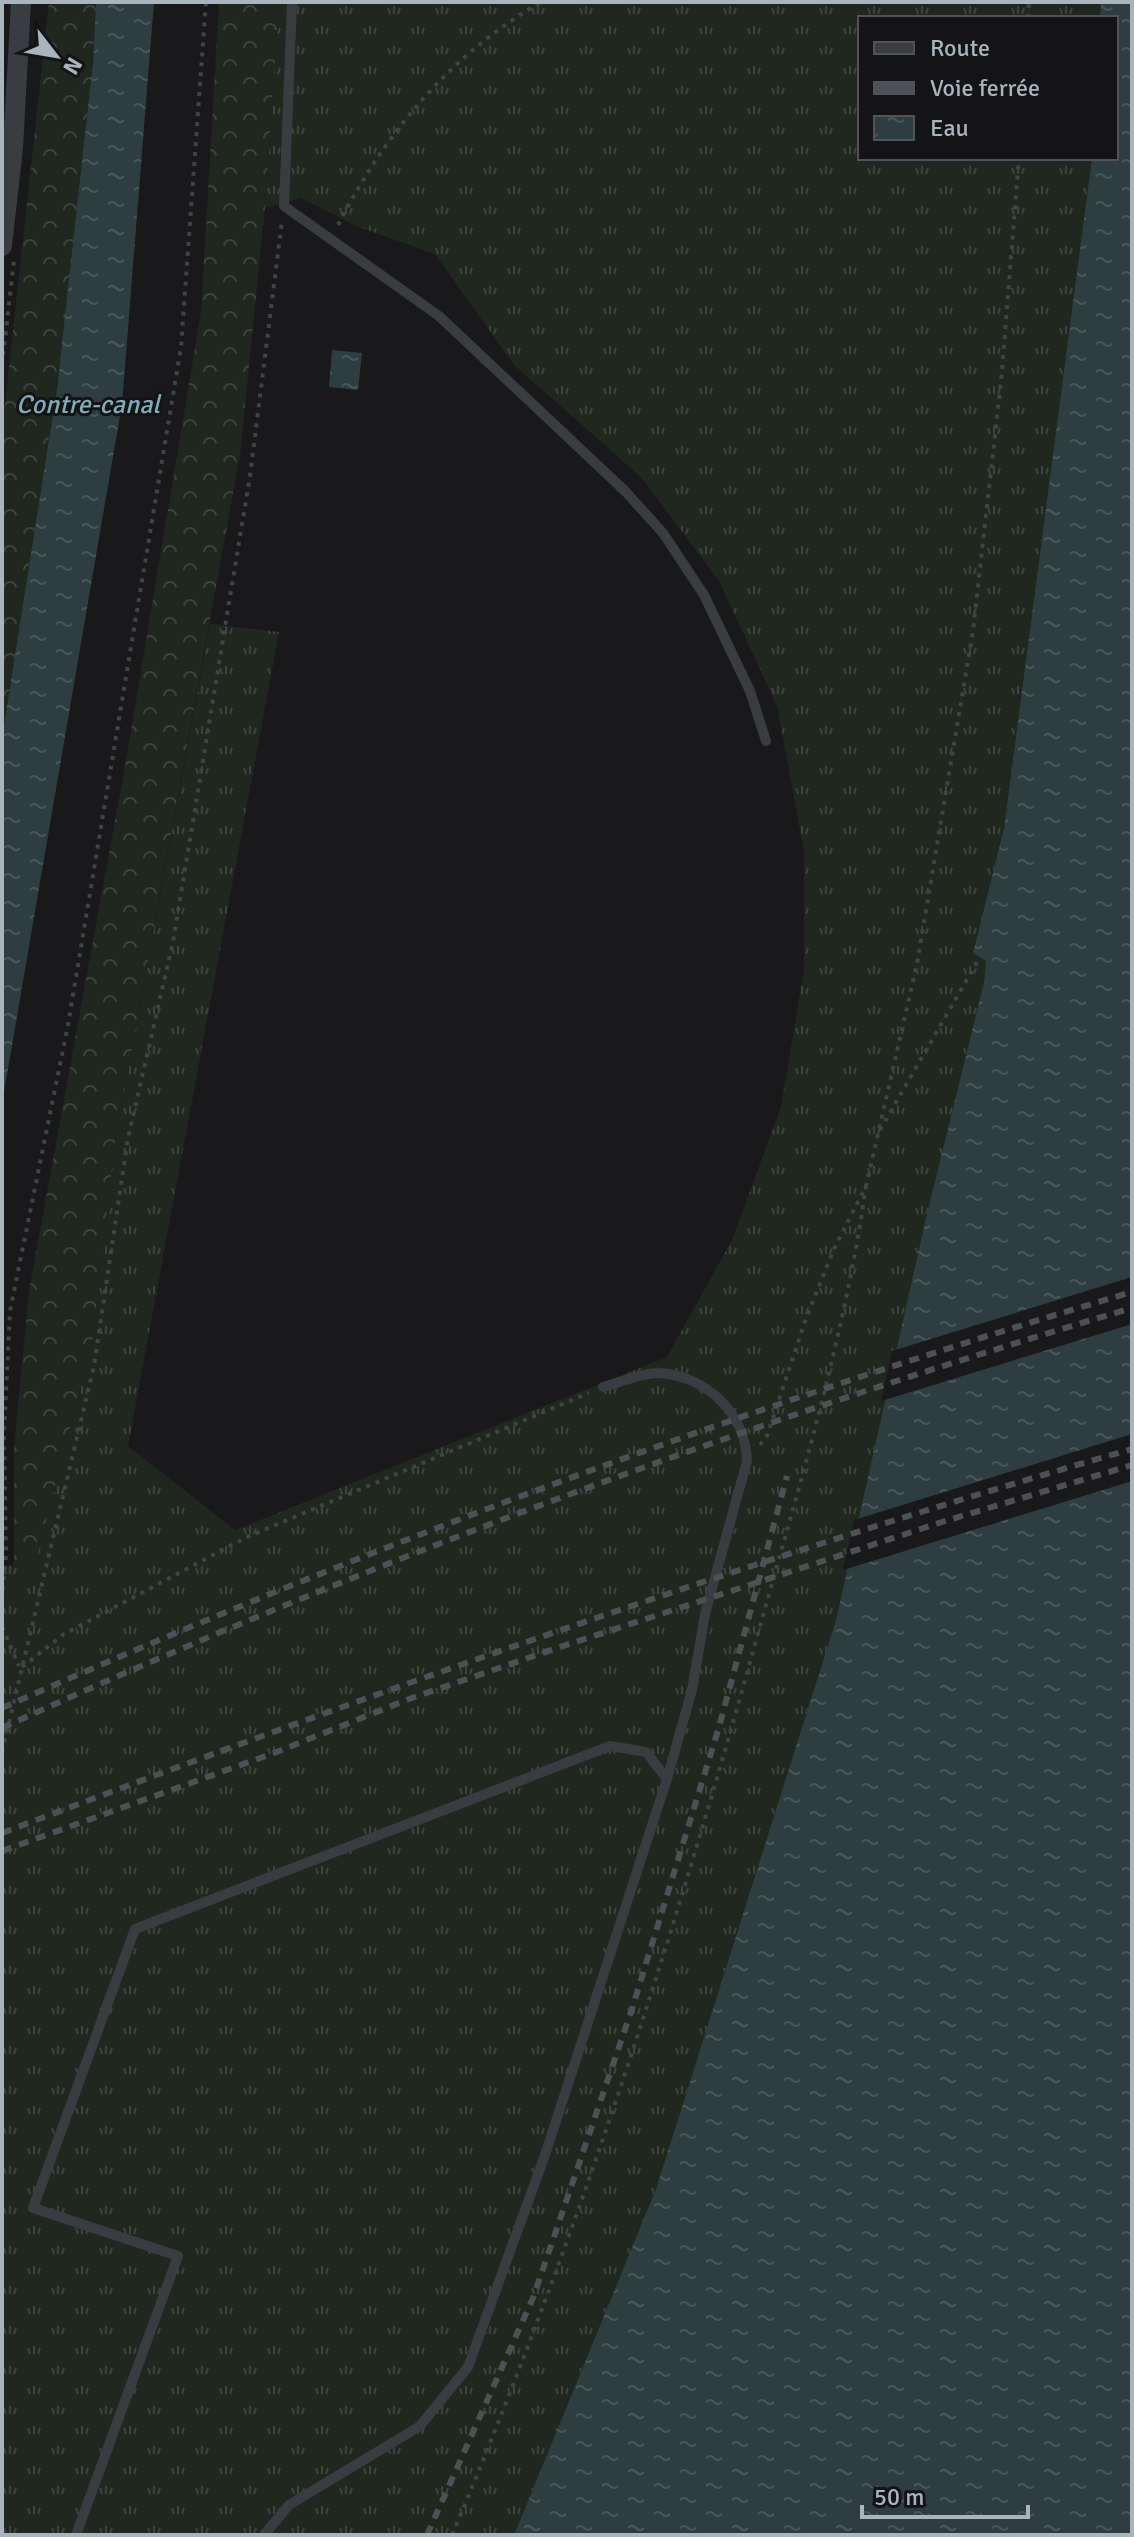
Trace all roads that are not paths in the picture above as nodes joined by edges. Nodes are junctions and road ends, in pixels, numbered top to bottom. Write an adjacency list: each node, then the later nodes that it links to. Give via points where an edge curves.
1 (21, 2): 3 (street)
2 (292, 2): 4 (lane, via 284,206 439,316 663,533 704,595 750,691)
3 (2, 246)
4 (766, 741)
5 (603, 1387): 6 (lane, via 656,1373 694,1381 724,1402 747,1439 747,1461)
6 (667, 1779): 7 (lane, via 646,1752 610,1746 135,1929 33,2208 178,2256); 8 (lane, via 545,2155 468,2367 420,2426 289,2505)
7 (76, 2535)
8 (264, 2535)

